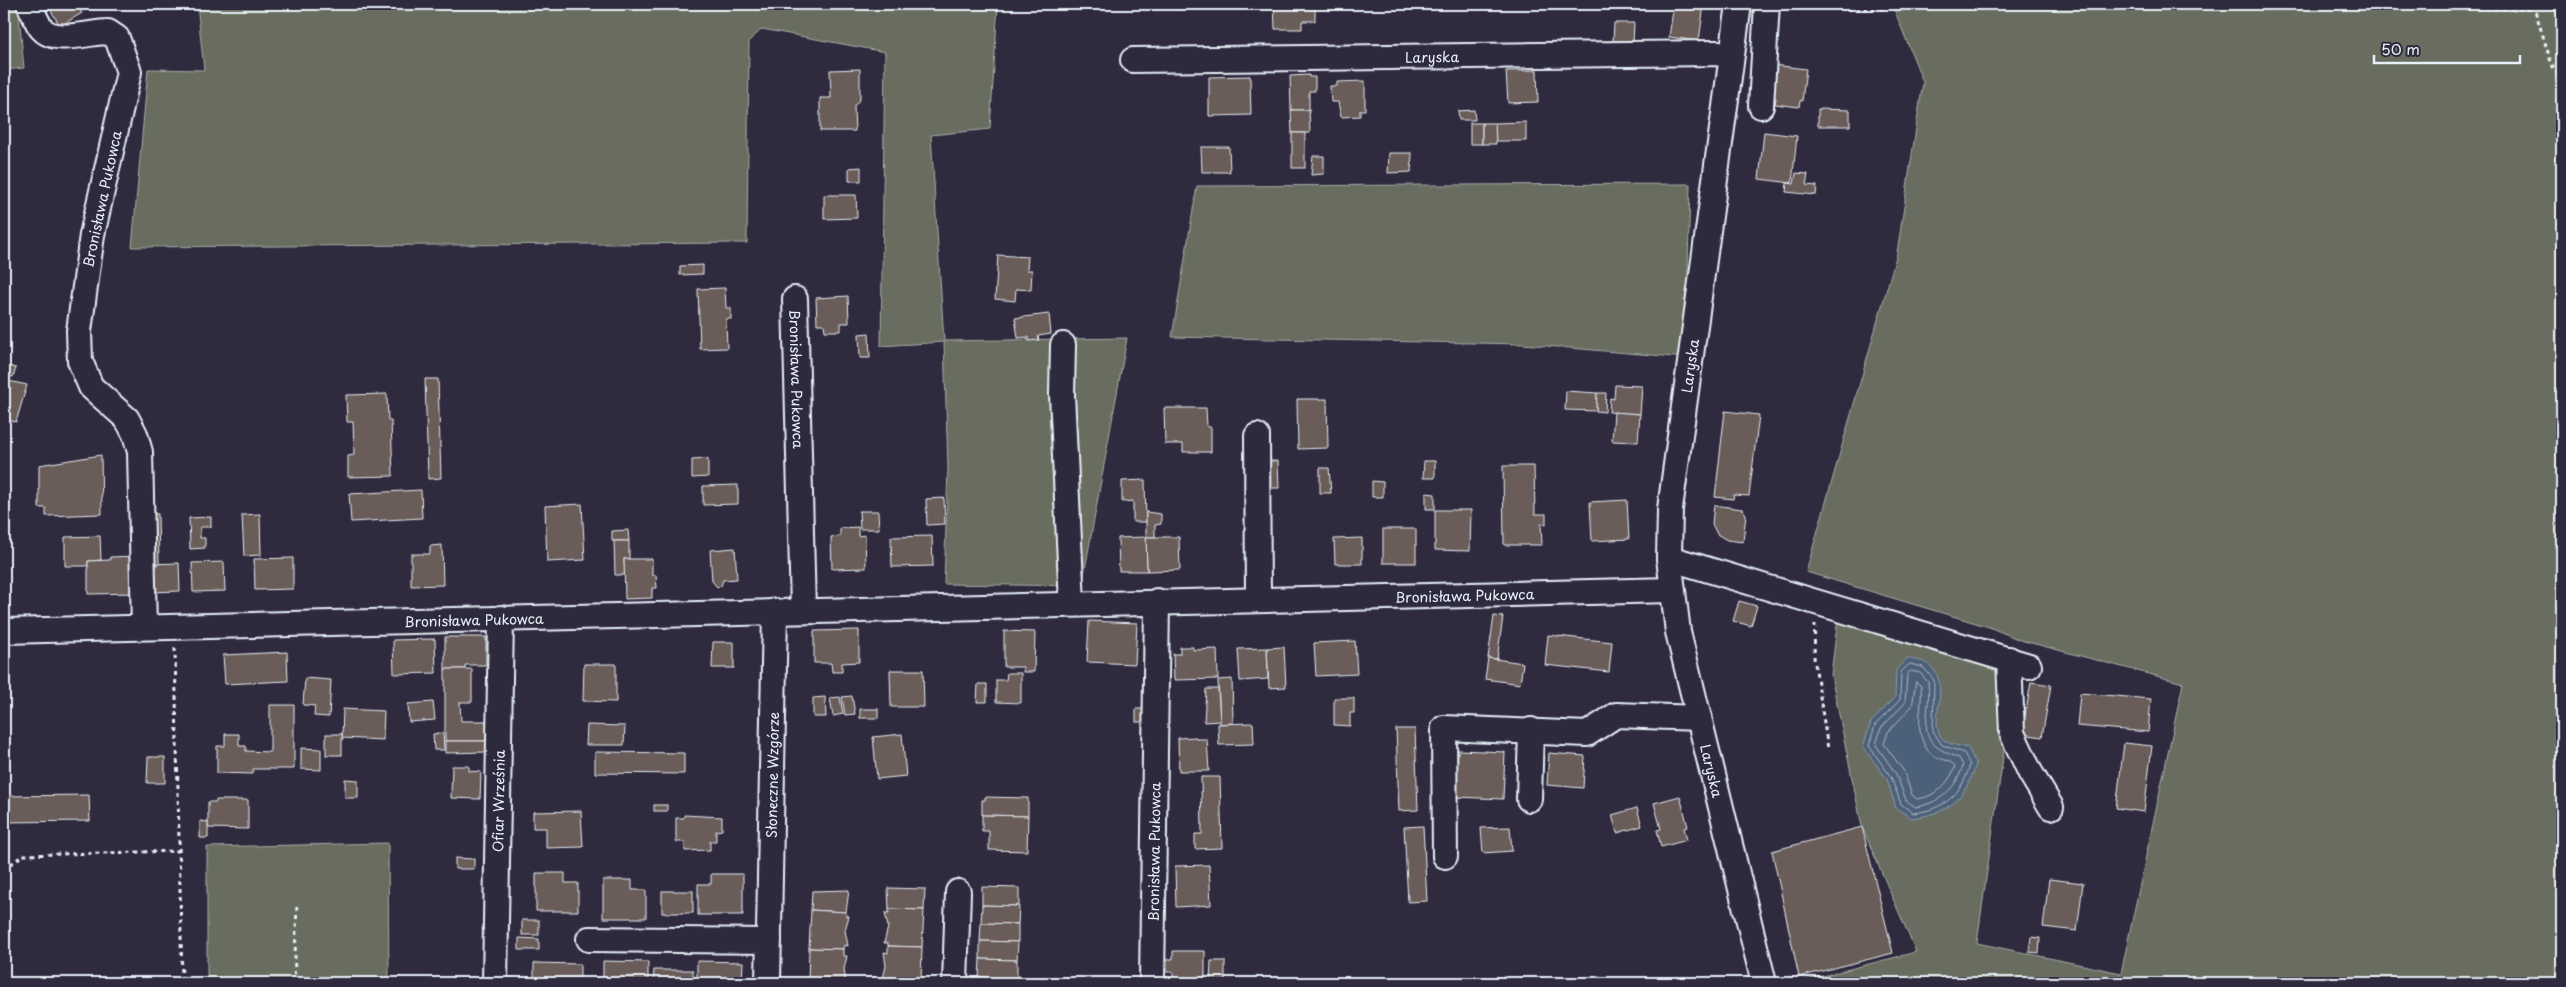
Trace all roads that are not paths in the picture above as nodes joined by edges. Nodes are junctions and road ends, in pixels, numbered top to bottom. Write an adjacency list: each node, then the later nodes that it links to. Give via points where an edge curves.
1 (29, 4): 18 (street, Bronisława Pukowca, via 42,29 50,34 108,32 116,38 129,72 92,235 79,351 91,387 127,419 140,452)
2 (1739, 4): 4 (street, Laryska)
3 (1767, 4): 6 (street)
4 (1732, 55): 5 (street, Laryska); 10 (street, Laryska, via 1670,509)
5 (1133, 60)
6 (1761, 106)
7 (795, 299): 15 (street, Bronisława Pukowca)
8 (1063, 345): 14 (street, via 1062,394)
9 (1257, 436): 12 (street)
10 (1669, 558): 11 (street, Laryska); 23 (street, via 2019,663 2012,734)
11 (1672, 590): 12 (street, Bronisława Pukowca); 20 (street, Laryska, via 1678,632)
12 (1258, 599): 13 (street, Bronisława Pukowca)
13 (1156, 601): 14 (street, Bronisława Pukowca); 31 (street, Bronisława Pukowca)
14 (1072, 604): 15 (street, Bronisława Pukowca)
15 (803, 610): 16 (street, Bronisława Pukowca)
16 (775, 611): 17 (street, Bronisława Pukowca); 27 (street, Słoneczne Wzgórze)
17 (501, 618): 18 (street, Bronisława Pukowca); 28 (street, Ofiar Września)
18 (144, 628): 19 (street, Bronisława Pukowca)
19 (4, 631)
20 (1699, 718): 21 (street, via 1616,715 1587,734); 32 (street, Laryska)
21 (1531, 730): 22 (street); 24 (street, via 1444,728)
22 (1529, 799)
23 (2051, 807)
24 (1445, 856)
25 (958, 892): 30 (street)
26 (589, 939): 27 (street)
27 (769, 941): 29 (street, Słoneczne Wzgórze)
28 (495, 983)
29 (768, 983)
30 (955, 983)
31 (1152, 983)
32 (1764, 983)

